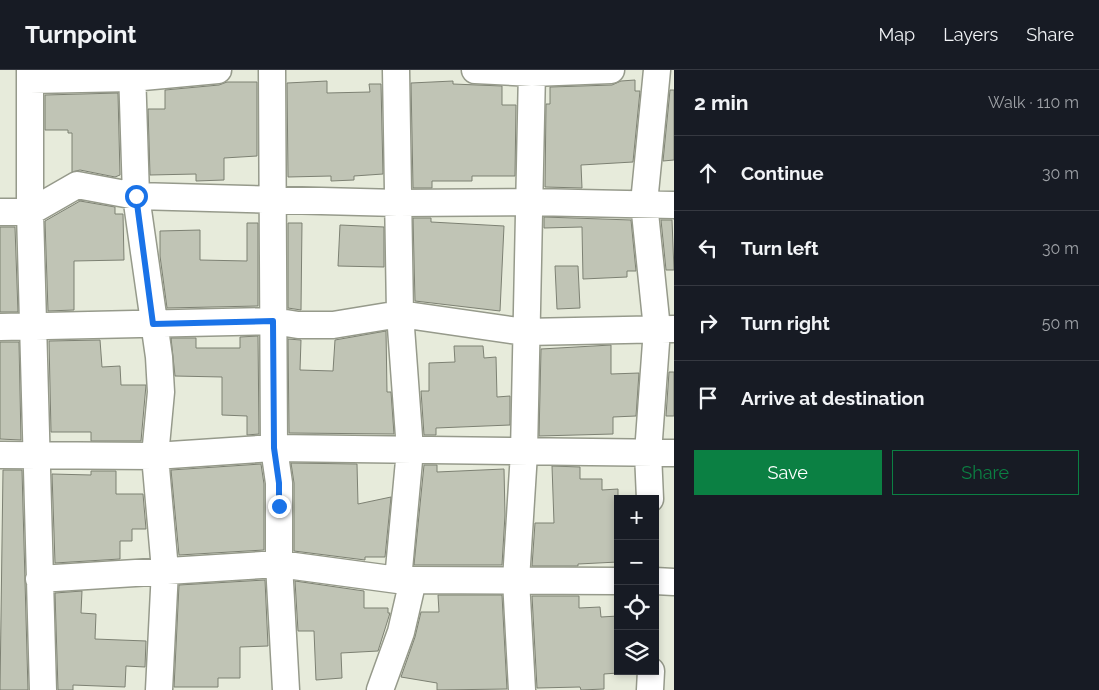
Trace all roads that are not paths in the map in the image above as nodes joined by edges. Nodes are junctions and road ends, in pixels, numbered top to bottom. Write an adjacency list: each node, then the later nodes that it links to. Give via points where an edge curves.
1 (218, 70): 8 (street)
2 (272, 70): 11 (street)
3 (396, 70): 13 (street)
4 (475, 70): 7 (street)
5 (611, 70): 7 (street)
6 (657, 70): 14 (street)
7 (532, 71): 12 (street)
8 (132, 74): 9 (street); 10 (street)
9 (30, 75): 17 (street)
10 (136, 196): 11 (street); 17 (street, via 77,185); 20 (street)
11 (272, 199): 13 (street); 19 (street)
12 (530, 202): 13 (street); 14 (street); 24 (street)
13 (398, 203): 18 (street)
14 (644, 203): 15 (street); 23 (street)
15 (674, 205)
16 (0, 212): 17 (street)
17 (30, 212): 21 (street)
18 (400, 314): 19 (street, via 332,325); 24 (street); 26 (street)
19 (273, 321): 20 (street); 25 (street)
20 (153, 324): 21 (street); 32 (street, via 161,392)
21 (35, 325): 22 (street); 29 (street)
22 (0, 327)
23 (666, 329): 24 (street); 30 (street)
24 (525, 332): 27 (street)
25 (274, 448): 26 (street); 32 (street); 34 (street, via 279,483)
26 (410, 450): 27 (street); 37 (street)
27 (524, 453): 30 (street); 38 (street)
28 (674, 453): 30 (street)
29 (37, 454): 31 (street); 32 (street); 36 (street)
30 (648, 454): 33 (street)
31 (0, 455)
32 (155, 456): 35 (street)
33 (650, 495)
34 (279, 564): 35 (street); 37 (street); 45 (street)
35 (165, 570): 36 (street); 44 (street)
36 (39, 578): 43 (street)
37 (406, 580): 38 (street); 46 (street, via 401,632)
38 (516, 580): 39 (street); 47 (street)
39 (614, 581)
40 (659, 581): 41 (street)
41 (674, 582)
42 (651, 675): 48 (street)
43 (43, 690)
44 (159, 690)
45 (286, 690)
46 (380, 690)
47 (522, 690)
48 (650, 690)

